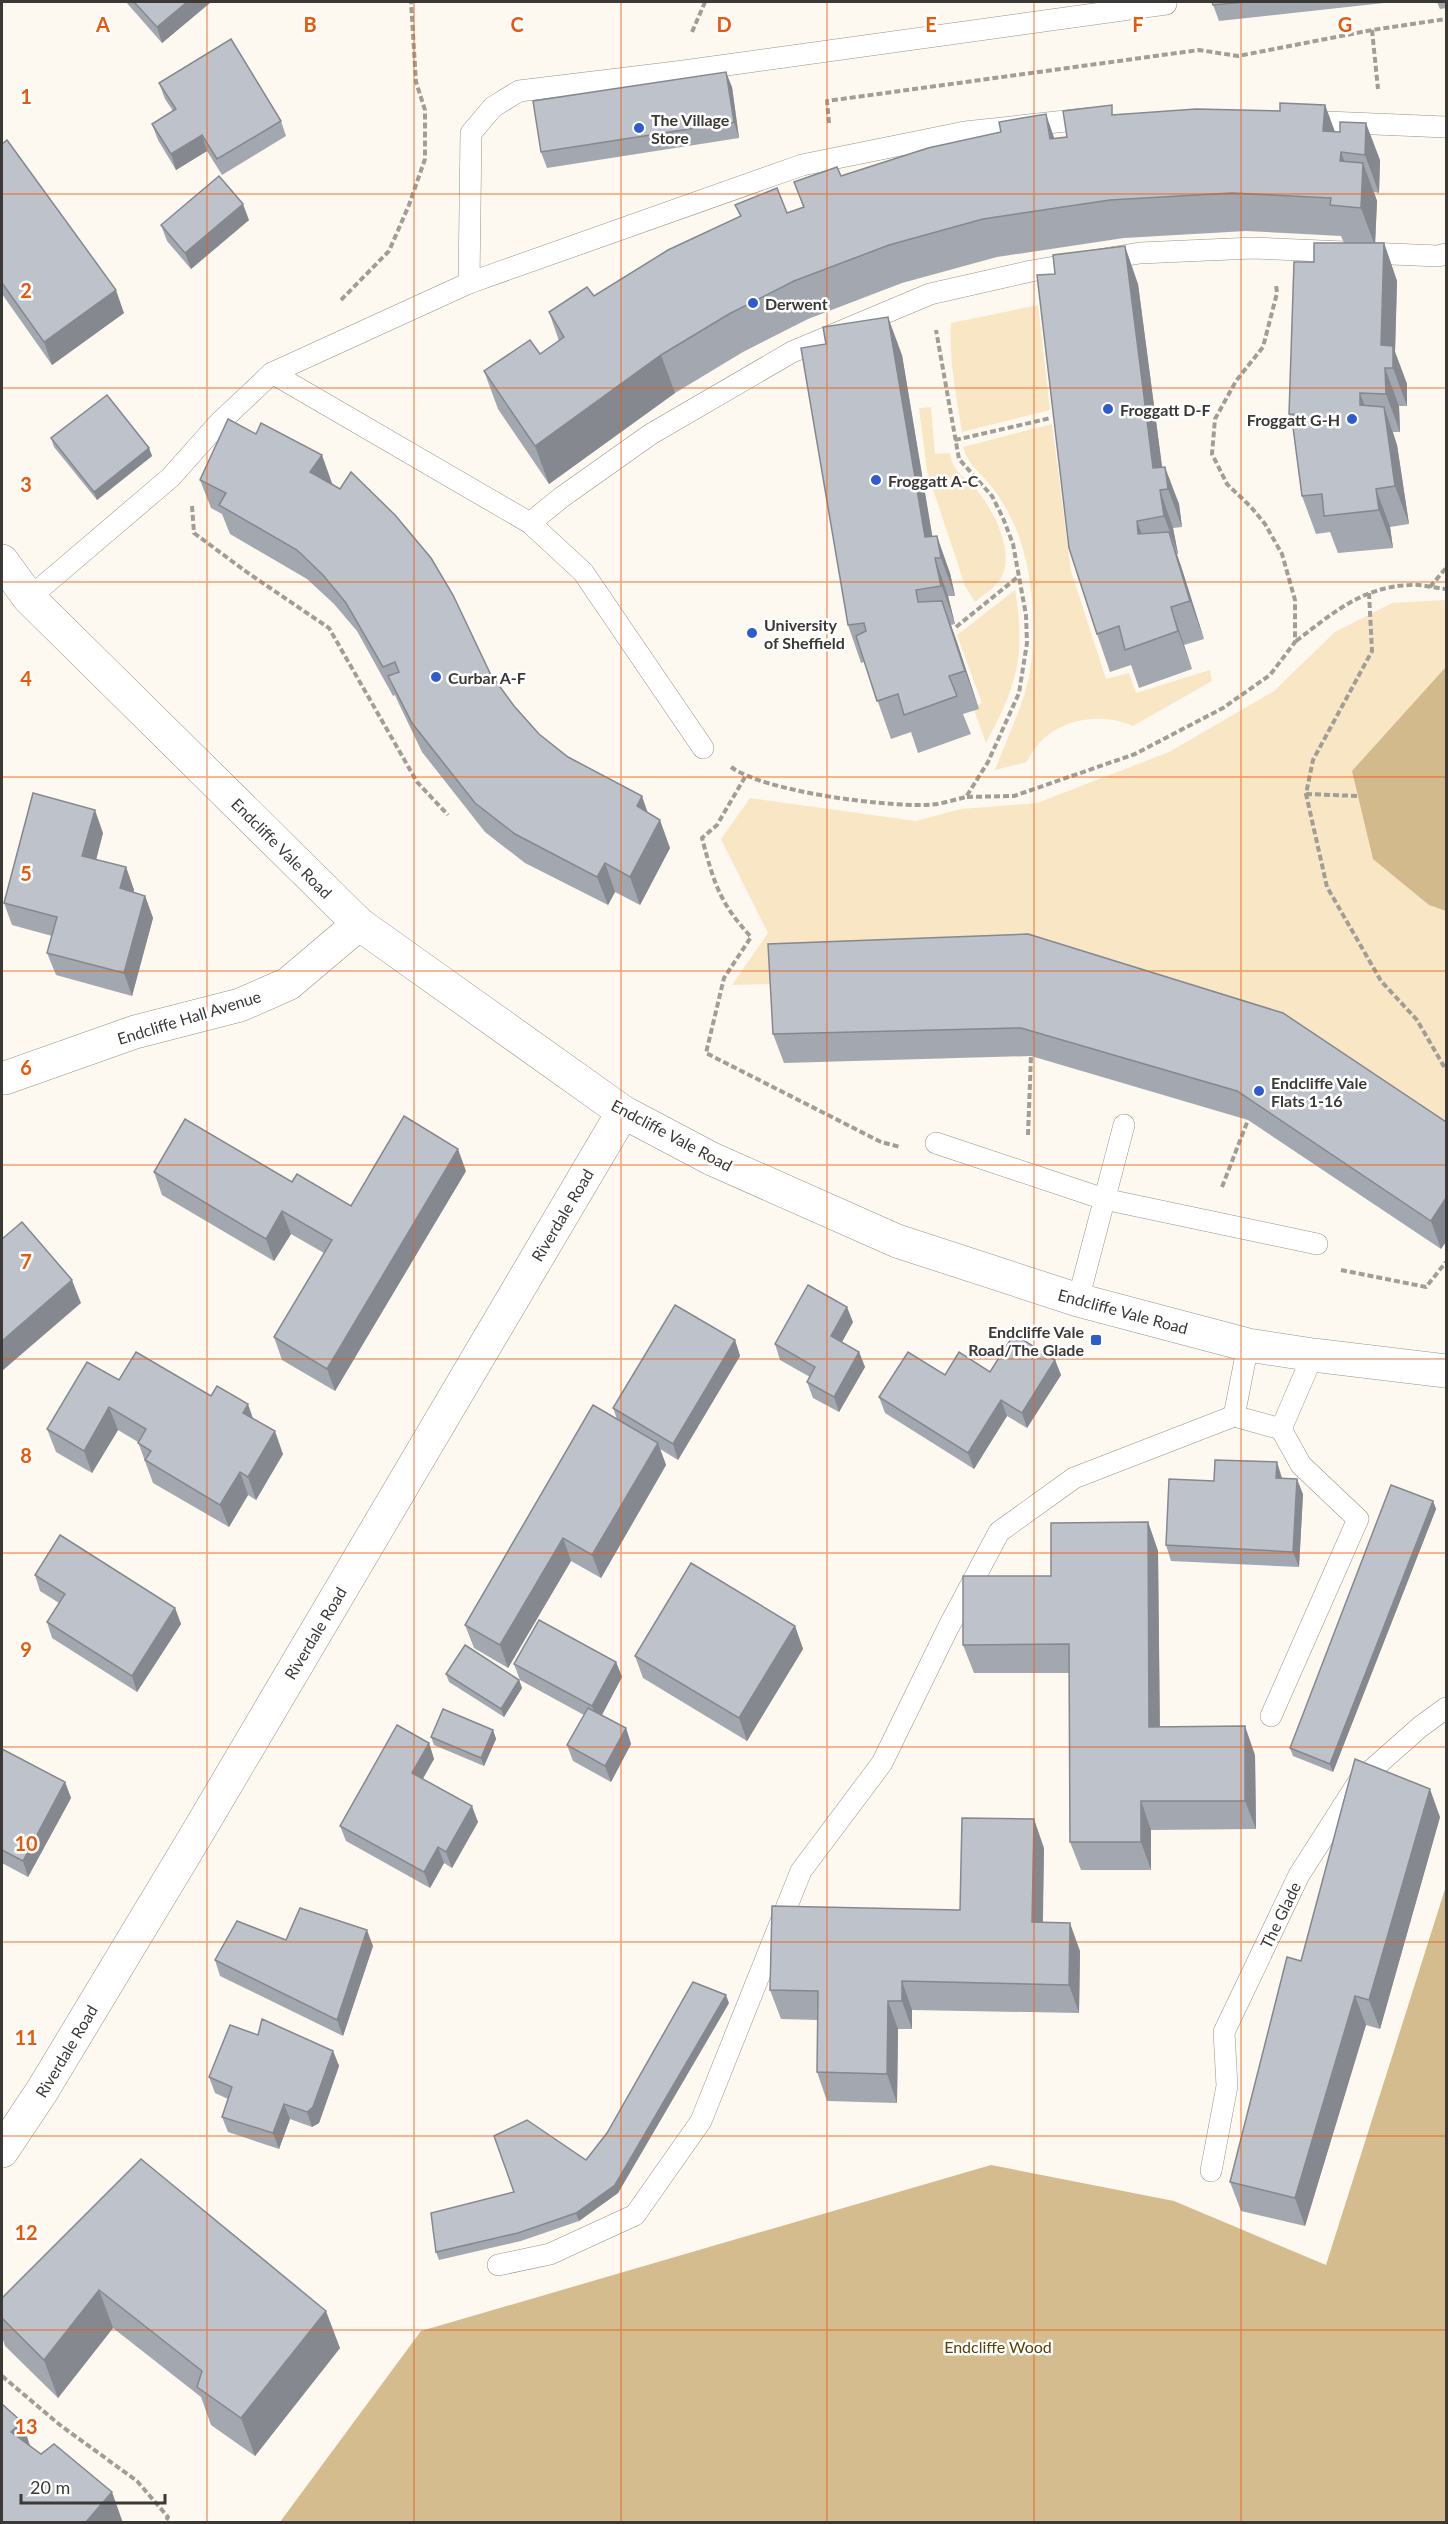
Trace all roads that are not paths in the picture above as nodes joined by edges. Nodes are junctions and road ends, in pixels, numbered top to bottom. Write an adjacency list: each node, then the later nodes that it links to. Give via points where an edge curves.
1 (1166, 4): 6 (lane, via 519,91 493,107 471,133)
2 (1112, 117): 6 (lane, via 965,132 802,165)
3 (1287, 120): 4 (lane)
4 (1446, 127)
5 (1446, 254): 8 (lane, via 1253,248 1140,253 1031,271 930,294 792,352 651,435)
6 (469, 284): 7 (lane)
7 (272, 373): 8 (lane); 10 (lane, via 218,424 171,477)
8 (530, 523): 11 (lane, via 583,572)
9 (2, 561): 10 (street, Endcliffe Vale Road)
10 (29, 598): 12 (street, Endcliffe Vale Road)
11 (703, 748)
12 (359, 924): 13 (street, Endcliffe Hall Avenue, via 288,984 240,1005 135,1032); 14 (street, Endcliffe Vale Road)
13 (3, 1079)
14 (623, 1112): 19 (street, Endcliffe Vale Road, via 712,1159 897,1241); 27 (street, Riverdale Road, via 182,1858)
15 (1124, 1125): 17 (lane)
16 (936, 1143): 17 (lane)
17 (1104, 1199): 18 (lane); 19 (lane)
18 (1317, 1244)
19 (1078, 1300): 20 (street, Endcliffe Vale Road)
20 (1248, 1345): 21 (street, Endcliffe Vale Road); 23 (lane)
21 (1313, 1355): 22 (street, Endcliffe Vale Road); 24 (lane)
22 (1446, 1371)
23 (1234, 1416): 24 (lane); 29 (lane, via 1074,1478 999,1532 882,1763 801,1871 694,2130 635,2215 550,2254)
24 (1281, 1429): 26 (lane, via 1301,1465 1358,1519)
25 (1446, 1708): 28 (lane, The Glade, via 1359,1781 1299,1875 1224,2032 1227,2086)
26 (1271, 1716)
27 (2, 2151)
28 (1211, 2171)
29 (498, 2265)

